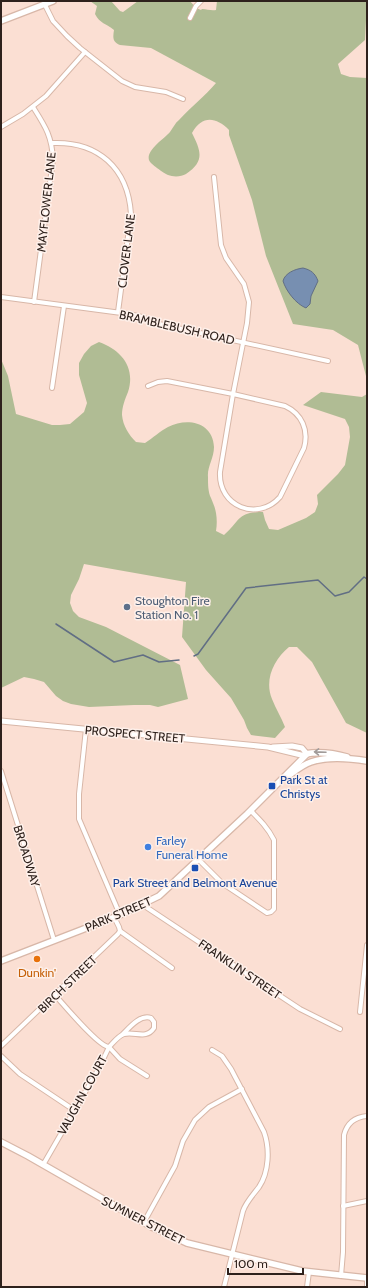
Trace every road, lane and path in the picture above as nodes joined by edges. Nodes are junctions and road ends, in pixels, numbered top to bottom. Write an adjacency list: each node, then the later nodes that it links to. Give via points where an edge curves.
1 (53, 1): 3 (main road)
2 (201, 1): 4 (street)
3 (45, 5): 5 (main road); 6 (street, via 59,28)
4 (190, 18)
5 (1, 21)
6 (86, 52): 7 (street, via 127,84 166,92); 8 (street)
7 (183, 99)
8 (33, 107): 9 (street); 10 (street, MAYFLOWER LANE)
9 (1, 127)
10 (52, 143): 13 (street, MAYFLOWER LANE, via 52,168); 15 (street, CLOVER LANE, via 74,144 96,152 113,166 125,185 131,214)
11 (214, 177): 16 (street, via 221,245 226,258 242,280 248,298 249,312)
12 (1, 297): 13 (street, BRAMBLEBUSH ROAD)
13 (34, 302): 14 (street, BRAMBLEBUSH ROAD)
14 (64, 306): 15 (street, BRAMBLEBUSH ROAD); 19 (street)
15 (118, 312): 16 (street, BRAMBLEBUSH ROAD, via 135,315 158,324)
16 (244, 342): 17 (street, BRAMBLEBUSH ROAD); 20 (street)
17 (328, 361)
18 (148, 386): 20 (street, via 167,381)
19 (52, 388)
20 (233, 394): 20 (street, via 221,468 221,484 227,497 238,506 252,510 264,508 274,503 283,492 304,448 305,428 299,416 290,408)
21 (1, 721): 22 (street, PROSPECT STREET)
22 (86, 729): 23 (street, PROSPECT STREET); 36 (street, via 79,819)
23 (268, 747): 24 (street, PROSPECT STREET); 25 (street, PROSPECT STREET, via 302,748)
24 (286, 751): 25 (street, PROSPECT STREET); 27 (street, via 294,756)
25 (304, 754): 26 (main road, PARK STREET, one-way to 25, via 334,753); 29 (main road); 30 (main road, PARK STREET)
26 (353, 759): 28 (main road, PARK STREET); 29 (main road, PARK STREET)
27 (295, 760): 30 (main road, PARK STREET)
28 (367, 761)
29 (311, 762): 32 (main road, PARK STREET)
30 (293, 767): 32 (main road, PARK STREET)
31 (1, 771): 39 (street, BROADWAY)
32 (272, 790): 33 (main road, PARK STREET)
33 (251, 811): 34 (main road, PARK STREET); 34 (street, via 265,825 274,840 274,909 271,912 266,913 222,882)
34 (199, 860): 35 (main road, PARK STREET, via 163,893)
35 (143, 905): 36 (main road, PARK STREET); 45 (street, FRANKLIN STREET, via 300,1009)
36 (120, 915): 37 (main road, PARK STREET)
37 (114, 917): 38 (street); 39 (main road, PARK STREET)
38 (120, 931): 42 (street); 43 (street, BIRCH STREET)
39 (54, 940): 41 (main road, PARK STREET)
40 (367, 945): 44 (street)
41 (1, 962)
42 (172, 968)
43 (55, 995): 47 (street, BIRCH STREET); 48 (street, via 101,1044)
44 (360, 1012)
45 (340, 1029)
46 (122, 1035): 46 (street, via 148,1034 154,1022 151,1018 144,1017); 48 (street)
47 (1, 1046)
48 (109, 1047): 51 (street, VAUGHN COURT, via 120,1059); 53 (street, VAUGHN COURT)
49 (212, 1050): 52 (street, via 226,1061)
50 (1, 1056): 53 (street, via 20,1074)
51 (147, 1076)
52 (242, 1089): 59 (street, via 209,1107 195,1120 175,1166); 60 (street, via 264,1132 267,1162 263,1180 243,1211)
53 (74, 1110): 56 (street, VAUGHN COURT)
54 (367, 1116): 58 (street, via 354,1120 345,1133)
55 (1, 1142): 56 (main road, SUMNER STREET)
56 (43, 1165): 59 (main road, SUMNER STREET)
57 (367, 1201): 58 (street)
58 (343, 1206): 62 (street)
59 (144, 1222): 60 (main road, SUMNER STREET, via 187,1242)
60 (233, 1254): 61 (main road, SUMNER STREET); 65 (street)
61 (309, 1272): 62 (main road, SUMNER STREET); 66 (street)
62 (342, 1276): 63 (main road, SUMNER STREET)
63 (367, 1278)
64 (367, 1281): 67 (street)
65 (224, 1287)
66 (307, 1287)
67 (366, 1287)

